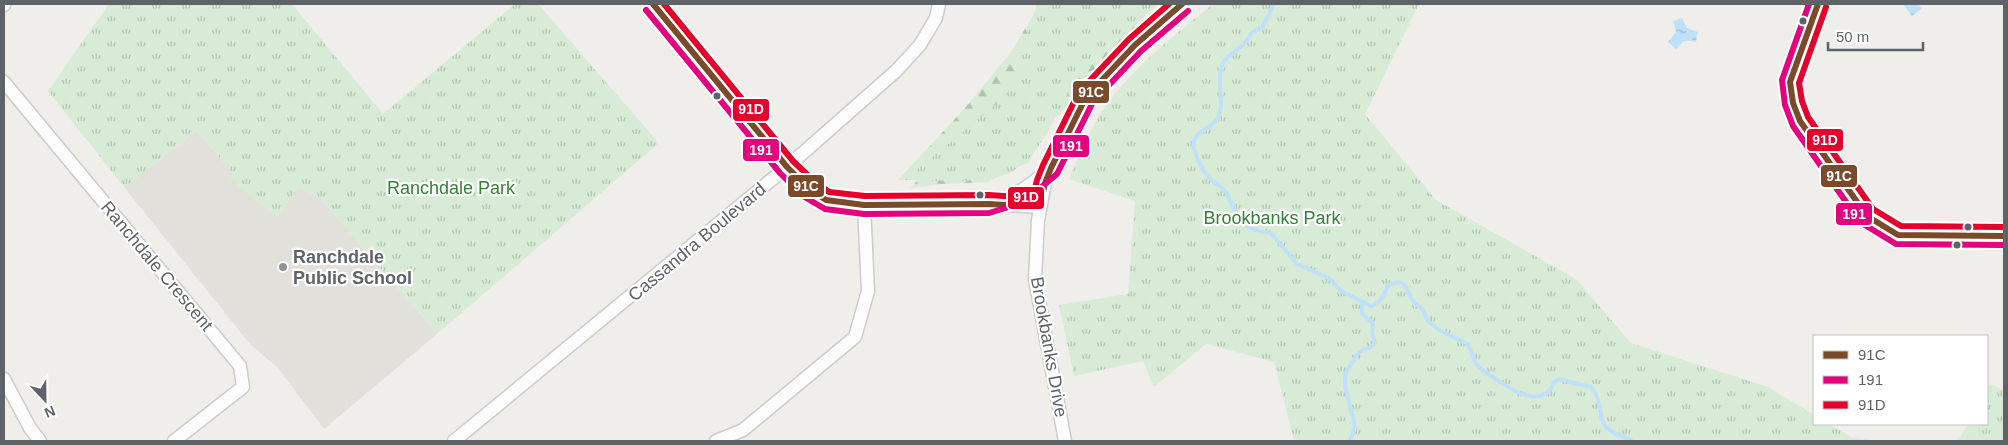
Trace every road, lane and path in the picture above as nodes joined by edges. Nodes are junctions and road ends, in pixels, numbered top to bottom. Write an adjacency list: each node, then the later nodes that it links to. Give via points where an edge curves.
1 (653, 4): 6 (street)
2 (939, 4): 6 (street, Cassandra Boulevard, via 936,18 920,45 896,71)
3 (1182, 4): 7 (street, Brookbanks Drive, via 1135,45 1086,97)
4 (1818, 4): 11 (street, via 1790,82 1793,103 1800,121 1867,216 1898,235)
5 (4, 82): 14 (street, Ranchdale Crescent, via 240,366 243,387)
6 (787, 167): 9 (street, via 809,189 826,200); 15 (street, Cassandra Boulevard)
7 (1051, 168): 8 (street, via 1027,188); 10 (street, Brookbanks Drive)
8 (989, 204): 9 (street); 10 (street)
9 (864, 205): 16 (street, via 868,291 855,338 743,430)
10 (1040, 207): 17 (street, Brookbanks Drive, via 1035,278)
11 (2004, 236)
12 (4, 379): 13 (street)
13 (40, 441)
14 (174, 441)
15 (454, 441)
16 (716, 441)
17 (1065, 441)

